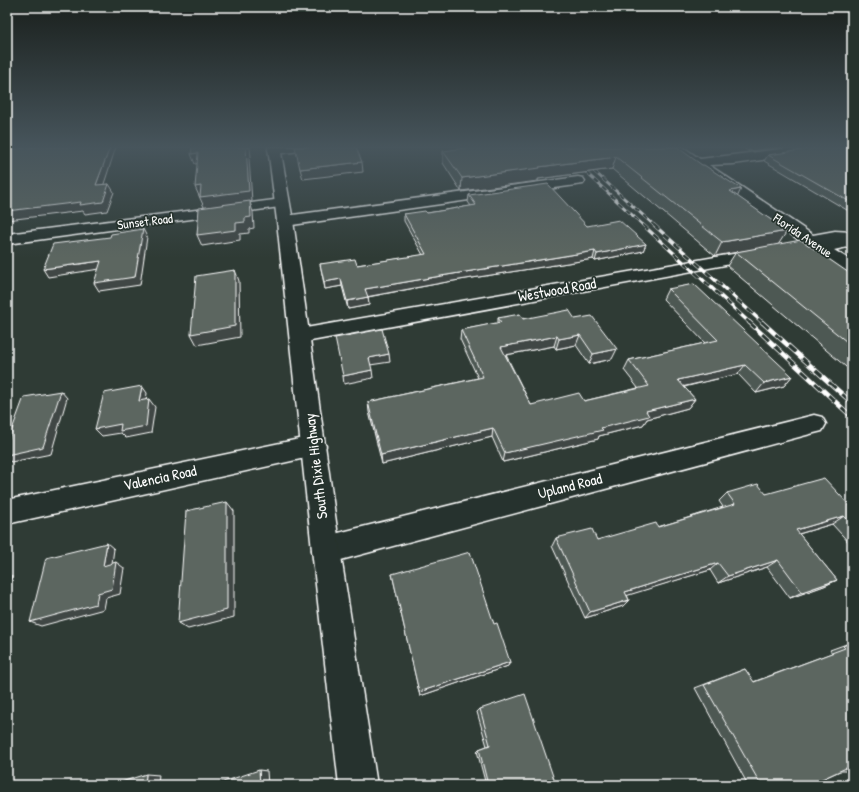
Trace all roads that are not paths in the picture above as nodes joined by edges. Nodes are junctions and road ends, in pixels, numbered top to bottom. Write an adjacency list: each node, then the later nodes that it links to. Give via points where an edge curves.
1 (280, 184): 4 (street, South Dixie Highway)
2 (550, 184): 4 (street, Sunset Road)
3 (728, 184): 6 (street, Florida Avenue)
4 (284, 212): 5 (street, Sunset Road); 8 (street, South Dixie Highway)
5 (7, 239)
6 (815, 244): 7 (street, Florida Avenue); 8 (street, Westwood Road)
7 (852, 269)
8 (300, 336): 10 (street, South Dixie Highway)
9 (814, 424): 12 (street, Upland Road)
10 (314, 446): 11 (street, Valencia Road); 12 (street, South Dixie Highway)
11 (7, 512)
12 (326, 550): 13 (street, South Dixie Highway)
13 (358, 785)

